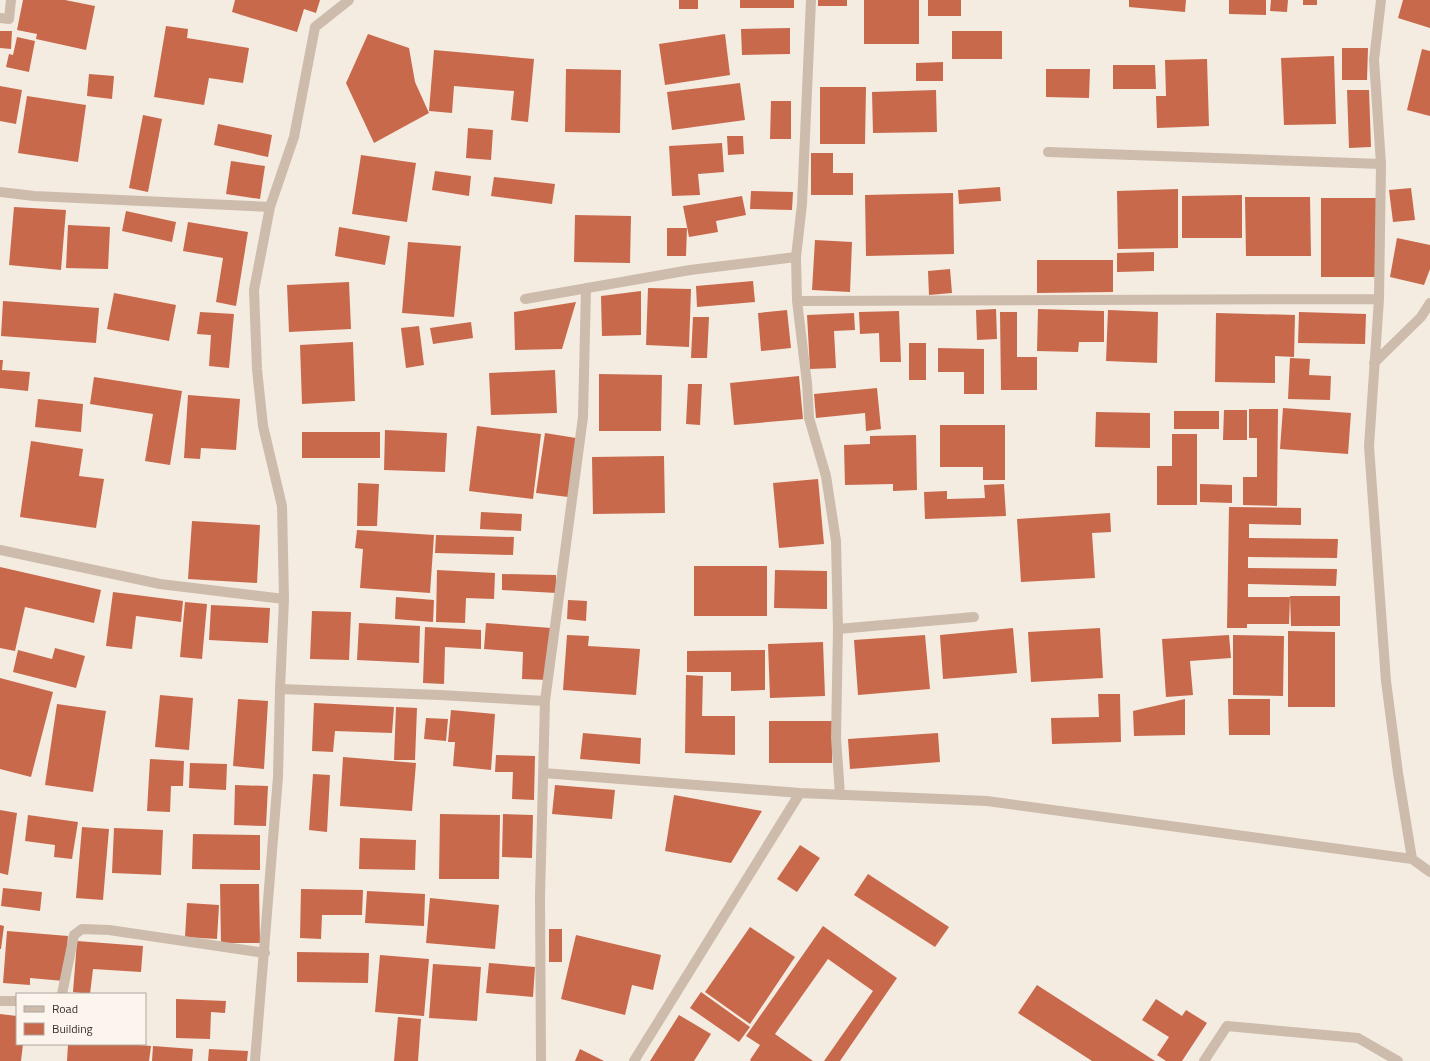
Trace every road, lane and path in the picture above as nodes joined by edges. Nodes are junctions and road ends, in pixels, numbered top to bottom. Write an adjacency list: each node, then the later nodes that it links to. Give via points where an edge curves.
1 (11, 0): 5 (street, via 9,19)
2 (350, 0): 9 (street, via 315,27 294,137)
3 (811, 0): 10 (street, via 802,204)
4 (1382, 0): 7 (street, via 1374,60)
5 (0, 18)
6 (1048, 152): 7 (street)
7 (1381, 164): 13 (street)
8 (0, 192): 9 (street, via 34,196)
9 (270, 207): 19 (street, via 254,290 257,369 263,426 282,506)
10 (796, 257): 11 (street, via 690,270); 14 (street)
11 (586, 288): 12 (street); 23 (street, via 583,417)
12 (525, 299)
13 (1379, 299): 14 (street); 17 (street)
14 (797, 301): 21 (street, via 808,383 809,418 826,476 836,541)
15 (1430, 303): 16 (street)
16 (1426, 318): 17 (street)
17 (1374, 363): 27 (street, via 1369,446 1385,658 1398,773)
18 (0, 550): 19 (street, via 160,584)
19 (284, 599): 22 (street)
20 (974, 617): 21 (street)
21 (838, 629): 26 (street, via 836,738)
22 (280, 689): 23 (street); 29 (street, via 278,777)
23 (545, 701): 24 (street)
24 (543, 773): 25 (street); 34 (street, via 540,896)
25 (800, 793): 26 (street); 35 (street)
26 (840, 795): 27 (street, via 987,801)
27 (1412, 860): 28 (street)
28 (1430, 872)
29 (265, 953): 30 (street, via 109,930 82,930 74,935); 33 (street)
30 (62, 993)
31 (0, 1001): 32 (street)
32 (16, 1001)
33 (255, 1061)
34 (541, 1061)
35 (634, 1061)
36 (1204, 1061): 37 (street, via 1226,1026 1358,1038)
37 (1398, 1061)

